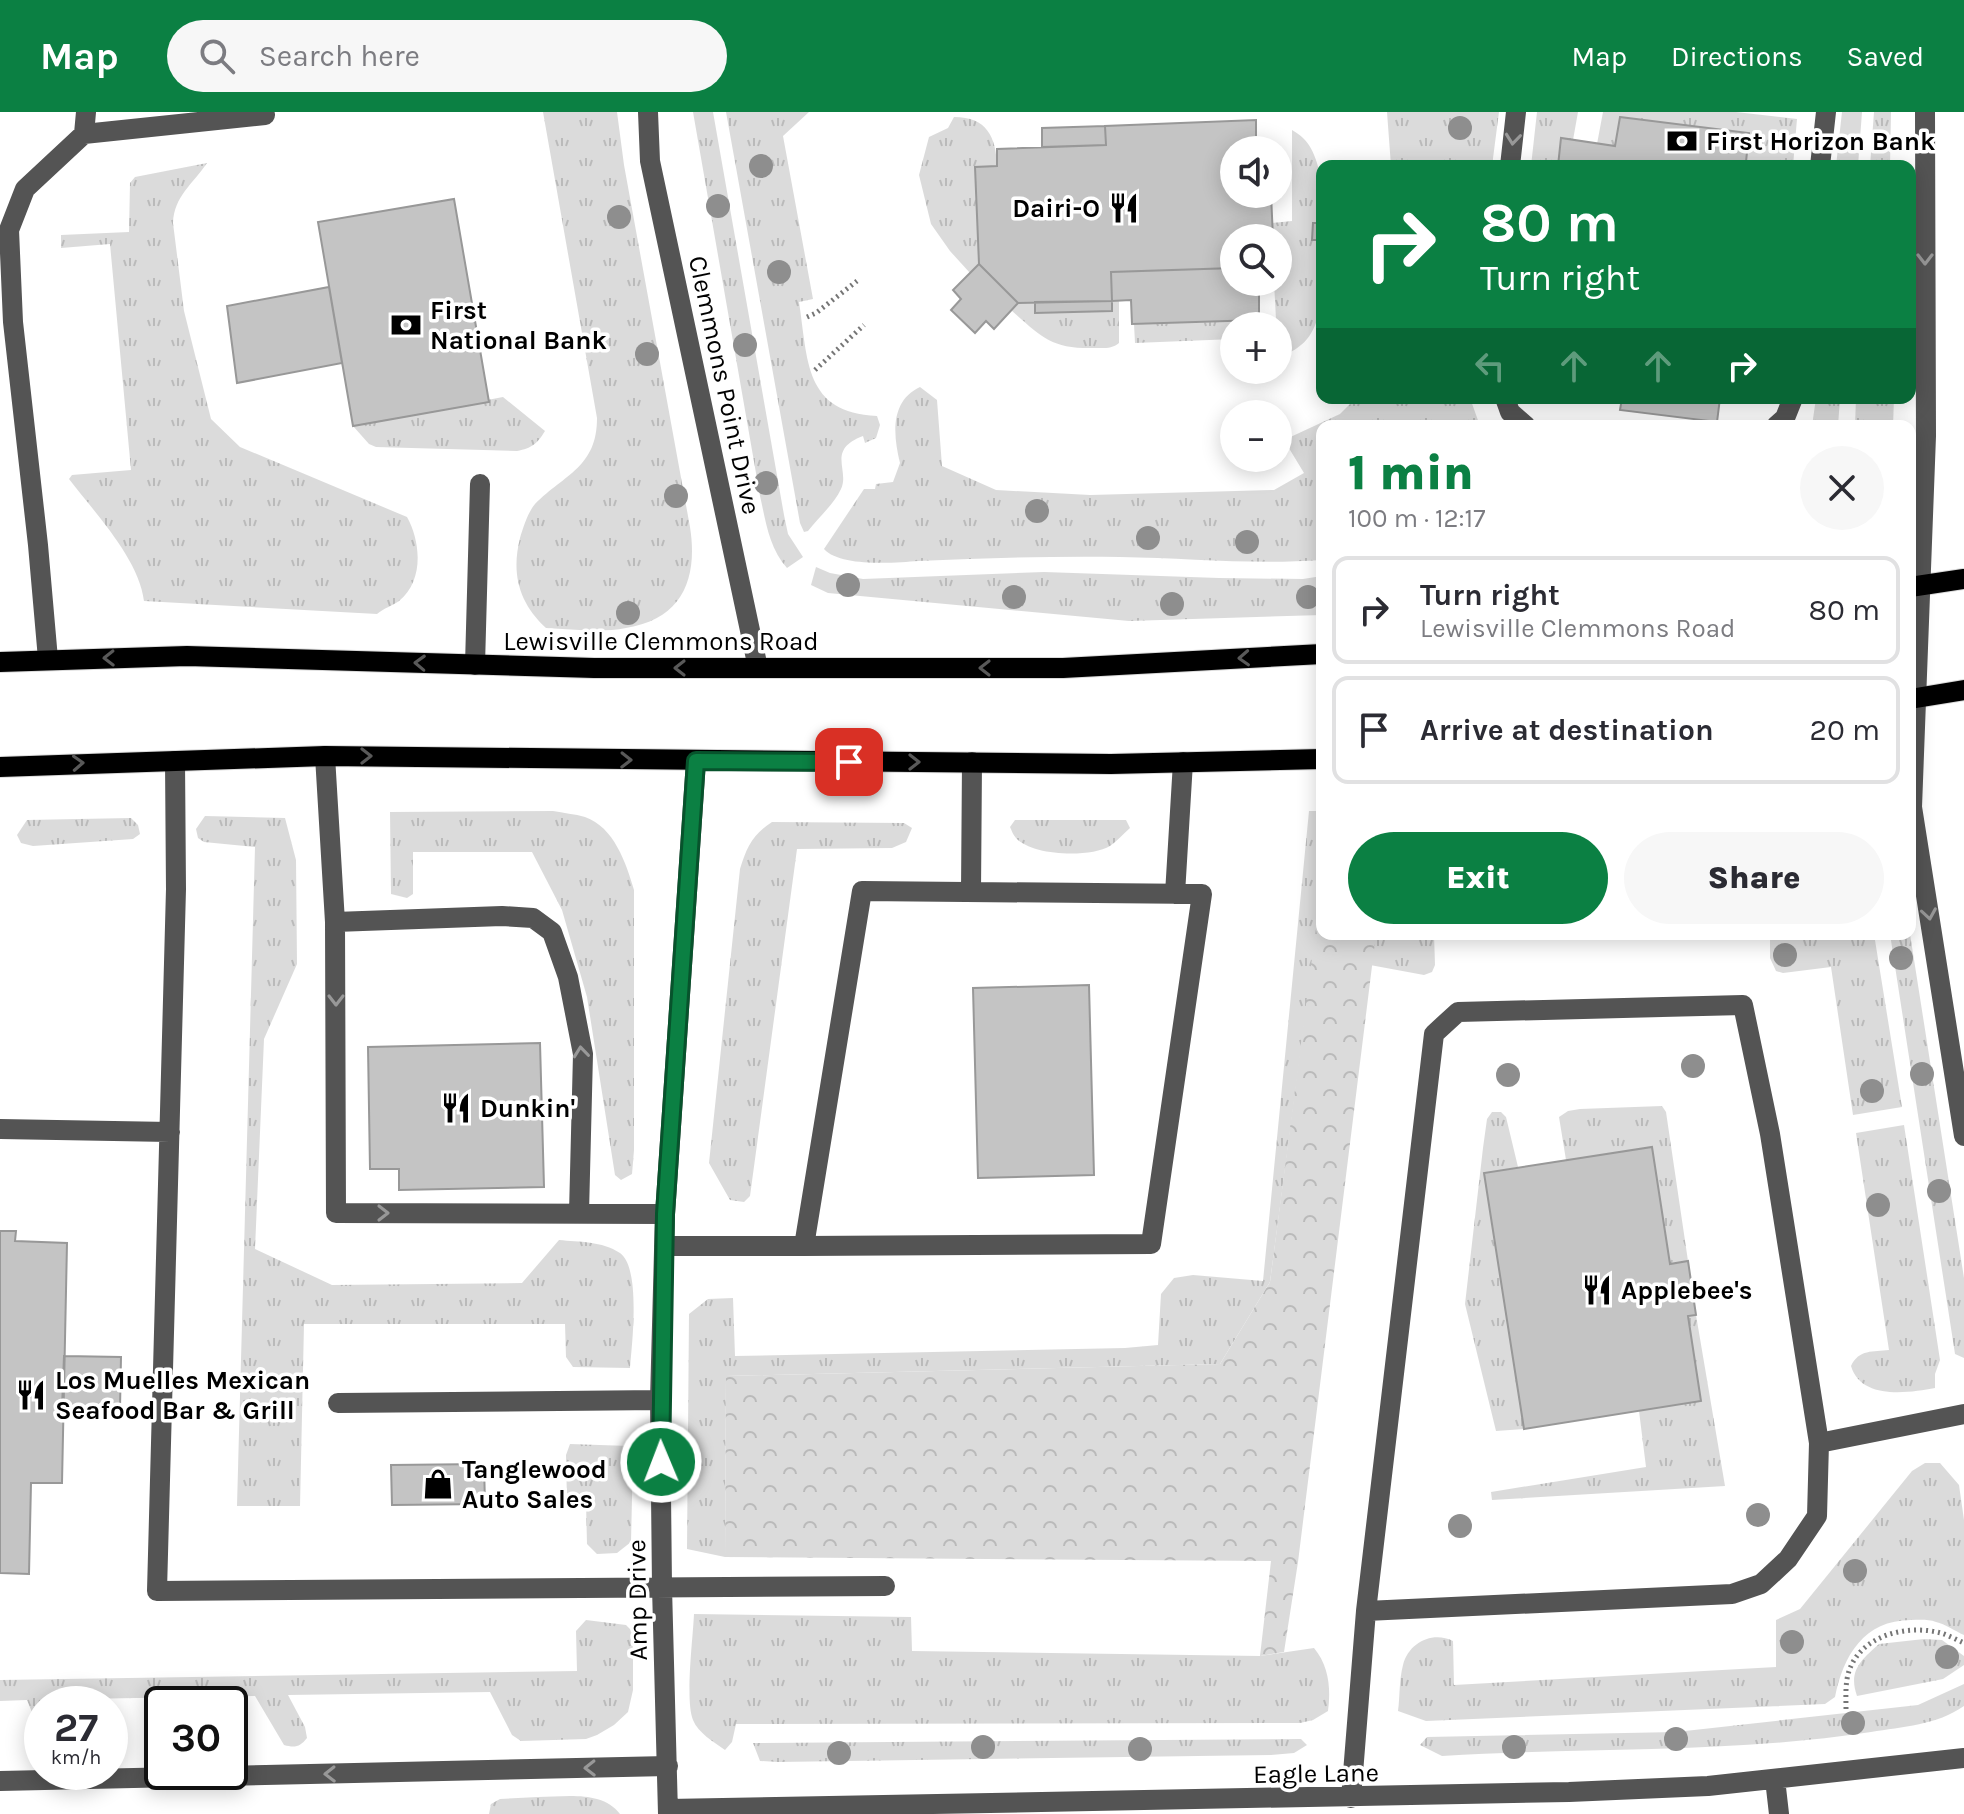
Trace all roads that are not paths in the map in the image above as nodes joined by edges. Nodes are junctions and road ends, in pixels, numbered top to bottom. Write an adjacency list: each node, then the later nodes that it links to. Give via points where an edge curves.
1 (86, 112): 7 (street)
2 (648, 112): 20 (street, Clemmons Point Drive, via 650,161)
3 (1516, 112): 8 (street, one-way to 8)
4 (1826, 112): 9 (street)
5 (1925, 112): 13 (street, one-way to 13, via 1926,436)
6 (265, 115): 7 (street)
7 (84, 134): 17 (street, via 25,189 9,230 13,322)
8 (1511, 160)
9 (1821, 160)
10 (1507, 404): 11 (street)
11 (1519, 420)
12 (480, 484): 19 (street)
13 (1916, 572)
14 (1964, 579): 15 (main road)
15 (1916, 586)
16 (1316, 654): 20 (main road, Lewisville Clemmons Road, one-way to 20, via 1063,668)
17 (48, 659): 18 (main road, Lewisville Clemmons Road); 19 (main road, Lewisville Clemmons Road, one-way to 17, via 187,656)
18 (0, 662)
19 (475, 665): 20 (main road, Lewisville Clemmons Road, one-way to 19)
20 (758, 668)
21 (1964, 690): 22 (main road)
22 (1916, 698)
23 (325, 756): 25 (main road); 26 (main road, one-way to 26); 33 (street)
24 (1316, 759): 28 (main road)
25 (175, 761): 29 (main road, one-way to 25); 35 (street)
26 (696, 761): 27 (main road, one-way to 27); 38 (street, Amp Drive)
27 (972, 762): 28 (main road); 31 (street)
28 (1183, 762): 32 (street)
29 (0, 767)
30 (1916, 832): 36 (street, one-way to 36)
31 (971, 892): 32 (street); 40 (street, via 862,891)
32 (1175, 894): 40 (street, via 1202,894 1151,1244)
33 (335, 922): 37 (street, one-way to 33, via 583,1054 568,977 552,932 533,918 502,916); 37 (street, one-way to 37, via 336,1213)
34 (0, 1129): 35 (street)
35 (170, 1132): 46 (street, via 157,1591)
36 (1964, 1136)
37 (579, 1213): 38 (street)
38 (665, 1214): 39 (street, Amp Drive)
39 (664, 1246): 40 (street); 41 (street, Amp Drive)
40 (804, 1246)
41 (660, 1400): 42 (street); 46 (street, Amp Drive)
42 (338, 1403)
43 (1964, 1414): 44 (street)
44 (1819, 1443): 47 (street, via 1817,1516 1788,1559 1761,1584 1732,1594); 47 (street, via 1770,1134 1743,1005 1458,1012 1434,1034)
45 (885, 1586): 46 (street)
46 (662, 1587): 49 (street, Amp Drive)
47 (1366, 1611): 52 (street)
48 (1964, 1758): 50 (street, Eagle Lane)
49 (668, 1766): 51 (street, one-way to 51); 54 (street, Amp Drive)
50 (1775, 1779): 52 (street, Eagle Lane, via 1693,1787); 55 (street)
51 (0, 1781)
52 (1351, 1798): 53 (street, Eagle Lane)
53 (1186, 1807): 54 (street, Eagle Lane)
54 (668, 1812)
55 (1779, 1814)

